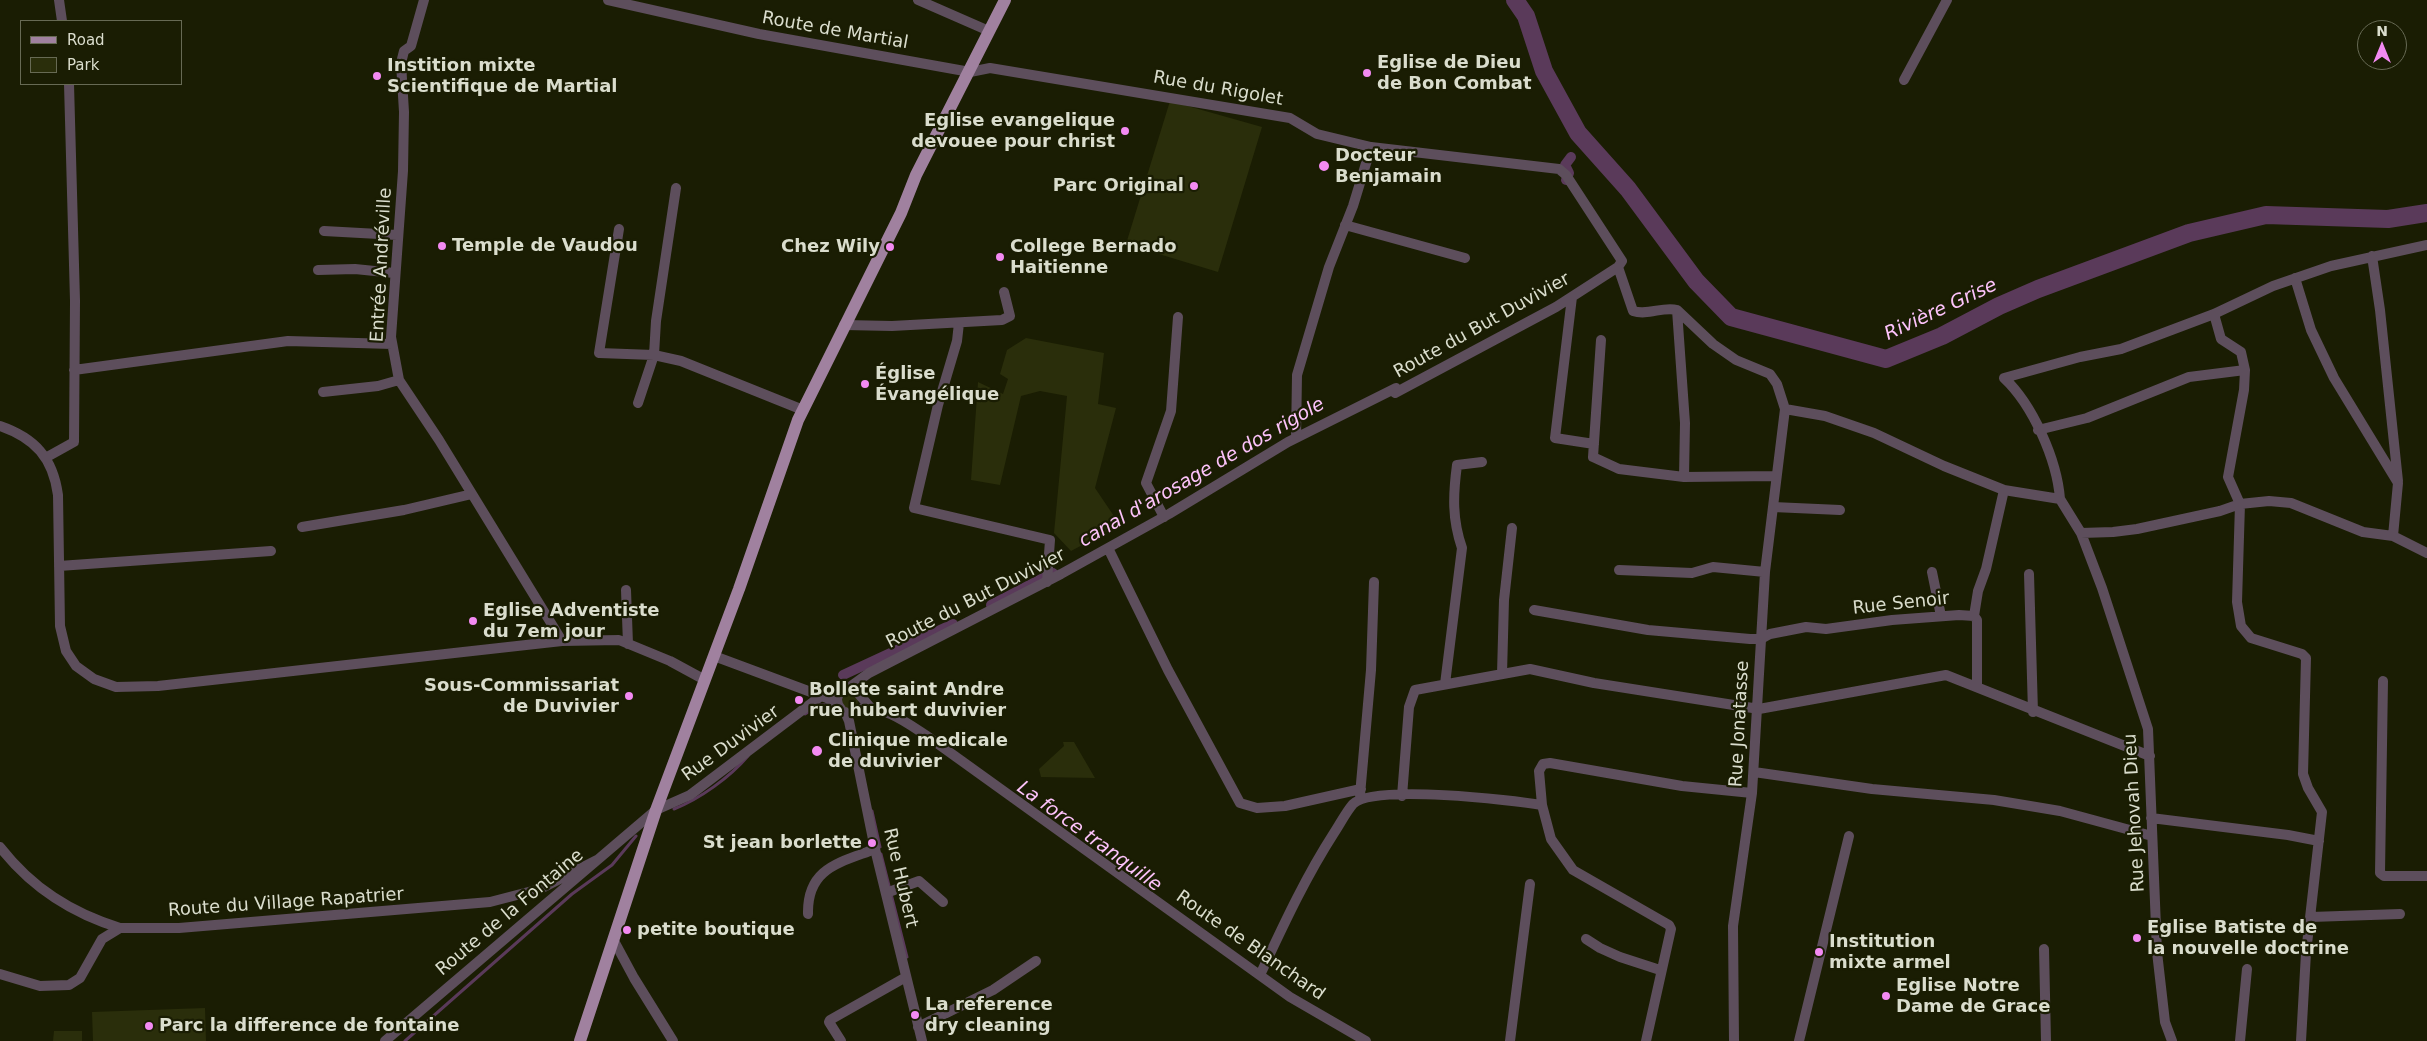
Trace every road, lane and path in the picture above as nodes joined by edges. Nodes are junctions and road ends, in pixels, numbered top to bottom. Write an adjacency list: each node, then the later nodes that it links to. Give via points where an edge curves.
1 (58, 0): 7 (street)
2 (424, 0): 17 (street, Entrée Andréville, via 411,46 404,51 401,63 403,171)
3 (608, 0): 9 (street, Route de Martial, via 759,34)
4 (918, 0): 8 (street)
5 (1005, 0): 8 (main road)
6 (1948, 0): 10 (street)
7 (62, 20)
8 (989, 31): 9 (main road)
9 (970, 72): 12 (street, Rue du Rigolet, via 990,68 1290,118 1317,134); 31 (main road)
10 (1904, 80)
11 (69, 85): 35 (street)
12 (1370, 147): 14 (street); 21 (street, Rue du Rigolet, via 1559,169 1566,174)
13 (676, 188): 34 (street)
14 (1345, 225): 20 (street); 44 (street, via 1297,375)
15 (619, 229): 34 (street, via 599,353)
16 (324, 231): 17 (street)
17 (397, 235): 23 (street, Entrée Andréville)
18 (2427, 245): 19 (street)
19 (2372, 256): 24 (street); 50 (street)
20 (1465, 258)
21 (1619, 262): 26 (street, Route du But Duvivier); 27 (street, Rue du Rigolet, via 1633,311)
22 (318, 270): 23 (street)
23 (394, 273): 33 (street, Entrée Andréville)
24 (2295, 278): 28 (street); 50 (street, via 2311,330 2334,378)
25 (1004, 292): 30 (street, via 1010,316 1002,320)
26 (1572, 297): 44 (street, Route du But Duvivier, via 1395,393 1396,388); 45 (street, via 1555,438)
27 (1677, 310): 40 (street, via 1713,344 1736,360 1770,374); 49 (street, via 1685,423)
28 (2214, 314): 36 (street, via 2221,339 2241,352); 43 (street, Rue Jehovah Dieu, via 2120,349 2004,378 2018,391)
29 (1178, 317): 57 (street, via 1171,411 1146,483)
30 (959, 323): 31 (street); 70 (street, via 914,508 1050,540)
31 (844, 325): 41 (main road)
32 (1602, 340): 45 (street)
33 (392, 344): 35 (street, via 288,341); 37 (street, Entrée Andréville)
34 (654, 355): 39 (street); 41 (street, via 681,361)
35 (74, 370): 46 (street, via 74,442)
36 (2245, 370): 43 (street, via 2189,378 2087,418); 54 (street, via 2228,477)
37 (398, 380): 38 (street, via 378,386); 52 (street, Entrée Andréville)
38 (323, 392)
39 (638, 403)
40 (1785, 409): 48 (street, Rue Jonatasse); 51 (street, via 1825,416 1874,433)
41 (803, 410): 79 (main road, via 782,460)
42 (0, 426): 46 (street, via 31,441)
43 (2038, 430): 53 (street, Rue Jehovah Dieu, via 2048,446)
44 (1296, 438): 57 (street, Route du But Duvivier)
45 (1594, 444): 49 (street, via 1593,457 1619,469)
46 (46, 457): 65 (street, via 55,475 58,494)
47 (1482, 462): 83 (street, via 1457,465 1452,504 1462,548)
48 (1776, 476): 49 (street); 55 (street, Rue Jonatasse)
49 (1684, 477)
50 (2398, 483): 61 (street)
51 (2004, 490): 53 (street); 75 (street)
52 (472, 494): 58 (street, via 404,510); 77 (street, Entrée Andréville)
53 (2060, 499): 60 (street, Rue Jehovah Dieu)
54 (2240, 504): 60 (street, via 2137,529); 61 (street, via 2270,501 2291,504 2363,532); 102 (street, via 2237,602 2241,626 2251,638 2306,658 2303,774 2321,807)
55 (1773, 507): 56 (street); 67 (street, Rue Jonatasse)
56 (1840, 510)
57 (1164, 517): 62 (street, Route du But Duvivier)
58 (302, 527)
59 (1512, 528): 80 (street, via 1504,600)
60 (2081, 532): 91 (street, Rue Jehovah Dieu, via 2147,723)
61 (2393, 536): 64 (street)
62 (1108, 548): 70 (street, Route du But Duvivier); 93 (street, via 1168,670 1240,802 1257,808 1285,806)
63 (271, 551): 65 (street)
64 (2427, 553)
65 (59, 566): 77 (street, via 60,626 66,651 76,666 94,679 116,687 158,686)
66 (1619, 570): 67 (street, via 1692,573 1713,568)
67 (1765, 572): 76 (street, Rue Jonatasse)
68 (1932, 572): 74 (street)
69 (2029, 574): 89 (street)
70 (1047, 582): 87 (street, Route du But Duvivier, via 869,673)
71 (1374, 582): 93 (street, via 1371,670)
72 (626, 590): 78 (street)
73 (1534, 610): 76 (street, via 1640,629)
74 (1941, 616): 75 (street, Rue Senoir); 76 (street, Rue Senoir, via 1826,629 1806,628 1770,634)
75 (1974, 616): 84 (street, Rue Senoir)
76 (1761, 639): 88 (street, Rue Jonatasse)
77 (562, 641): 78 (street, via 619,640)
78 (628, 644): 81 (street, via 670,661)
79 (714, 656): 81 (main road); 86 (street)
80 (1502, 674): 83 (street); 88 (street, via 1530,669 1594,683)
81 (704, 680): 98 (main road)
82 (2384, 681): 106 (street, via 2380,873 2384,876)
83 (1446, 684): 95 (street, via 1415,690 1409,706)
84 (1977, 687): 88 (street, via 1954,677 1935,676); 89 (street)
85 (844, 691): 86 (street, Rue Duvivier); 87 (street, via 855,690); 90 (street, via 837,700)
86 (824, 697): 90 (street); 90 (street); 98 (street, Rue Duvivier, via 690,795)
87 (858, 699): 90 (street); 121 (street, Route de Blanchard, via 900,718 927,736)
88 (1759, 709): 92 (street, Rue Jonatasse)
89 (2033, 712): 91 (street)
90 (846, 718): 104 (street, Rue Hubert)
91 (2150, 756): 99 (street, Rue Jehovah Dieu)
92 (1754, 772): 94 (street, Rue Jonatasse); 101 (street, via 1872,789 2004,802 2060,812)
93 (1361, 789): 96 (street)
94 (1752, 793): 97 (street, via 1682,786 1550,763 1543,764 1539,771); 132 (street, Rue Jonatasse, via 1733,926)
95 (1402, 796): 96 (street); 97 (street, via 1443,795)
96 (1359, 801): 121 (street, via 1316,861)
97 (1542, 805): 119 (street, via 1551,839 1573,870 1669,925)
98 (656, 810): 105 (street, Route de la Fontaine); 114 (main road)
99 (2151, 818): 101 (street, Rue Jehovah Dieu); 102 (street)
100 (1849, 836): 133 (street)
101 (2152, 836): 135 (street, Rue Jehovah Dieu, via 2157,952 2165,1022)
102 (2319, 841): 112 (street)
103 (0, 848): 113 (street, Route du Village Rapatrier, via 22,874 55,900 91,919)
104 (875, 849): 108 (street, Rue Hubert); 110 (street, via 831,867 809,891)
105 (597, 860): 113 (street, Route du Village Rapatrier, via 540,889 490,902 179,928); 124 (street, Route de la Fontaine)
106 (2427, 876)
107 (1530, 884): 130 (street)
108 (886, 893): 109 (street, via 919,881); 122 (street, Rue Hubert)
109 (943, 902)
110 (808, 914)
111 (2400, 914): 112 (street)
112 (2311, 917): 137 (street)
113 (120, 928): 120 (street, via 102,939 80,978 69,985 40,986)
114 (613, 939): 125 (main road); 126 (street)
115 (1586, 939): 119 (street, via 1620,958)
116 (2044, 949): 134 (street)
117 (1036, 961): 123 (street, via 993,990)
118 (2247, 969): 136 (street)
119 (1660, 970): 131 (street)
120 (0, 974)
121 (1260, 975): 129 (street, Route de Blanchard, via 1290,997)
122 (906, 977): 123 (street, Rue Hubert); 127 (street, via 830,1020)
123 (918, 1027): 128 (street, Rue Hubert)
124 (385, 1041)
125 (580, 1041)
126 (673, 1041)
127 (841, 1041)
128 (922, 1041)
129 (1366, 1041)
130 (1510, 1041)
131 (1646, 1041)
132 (1734, 1041)
133 (1799, 1041)
134 (2046, 1041)
135 (2172, 1041)
136 (2240, 1041)
137 (2301, 1041)

